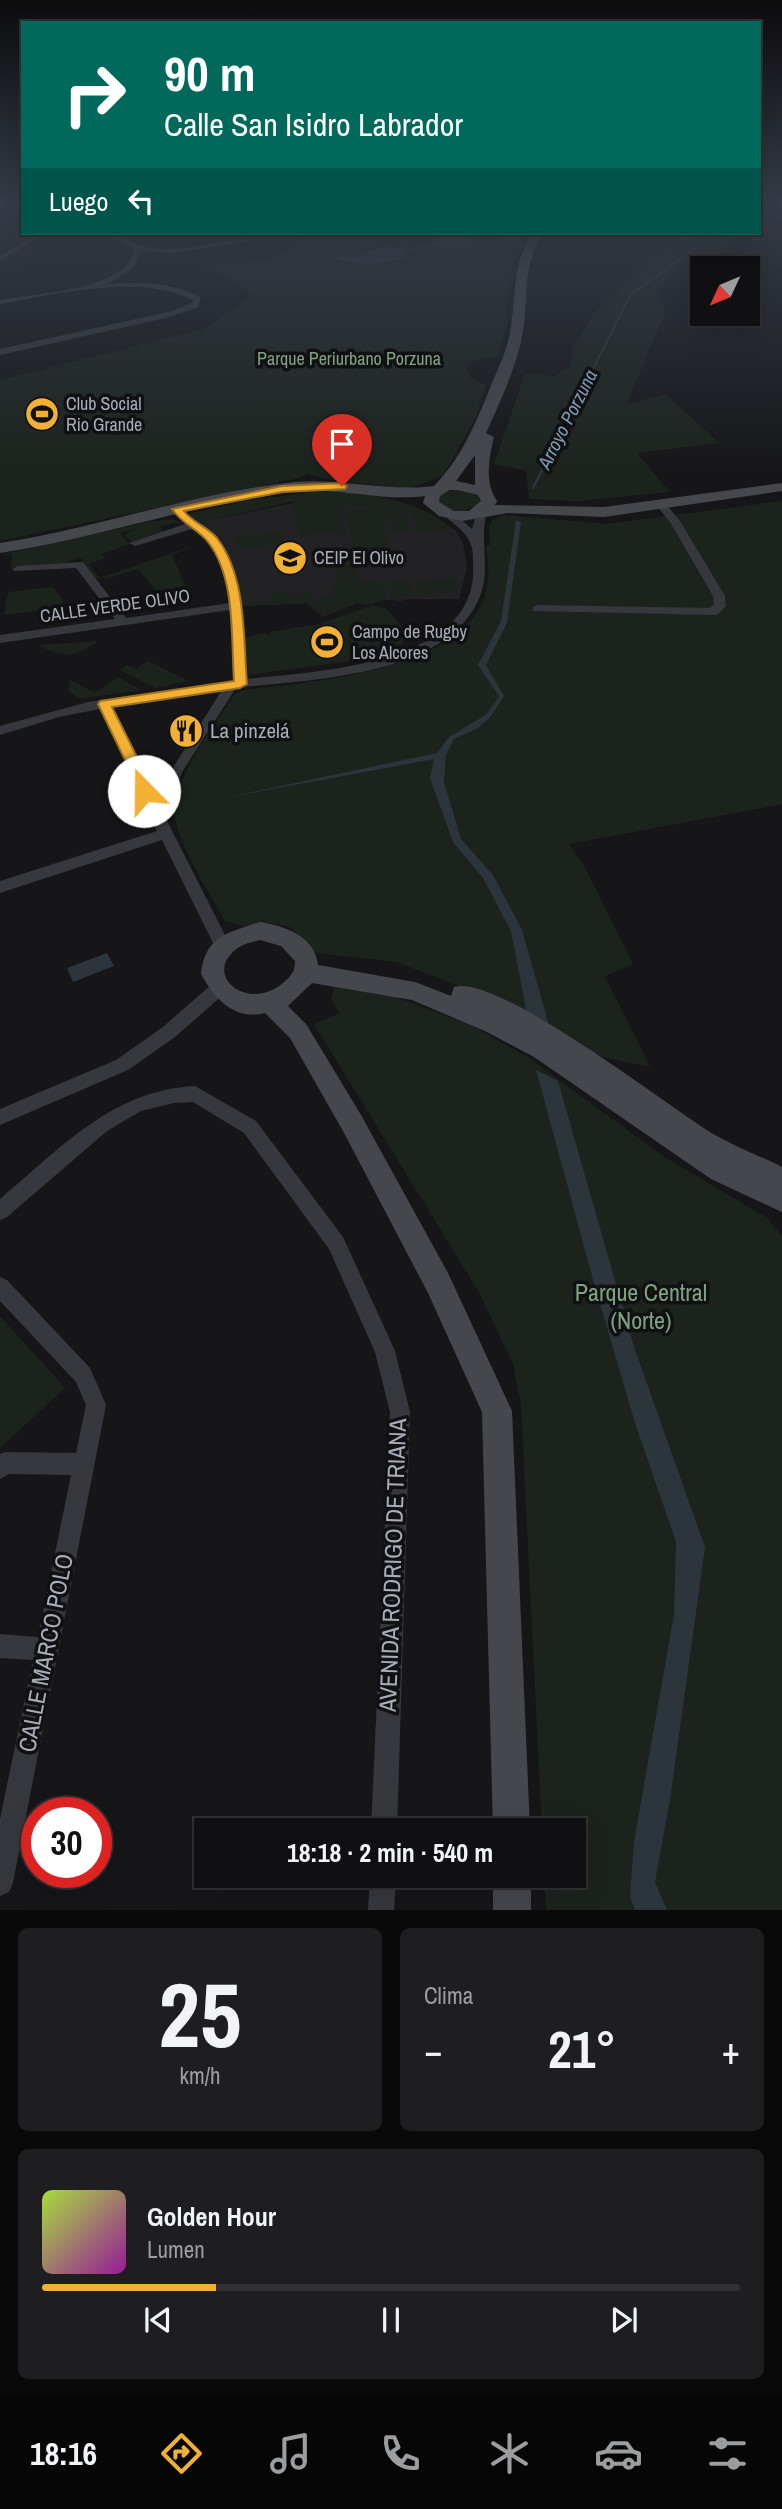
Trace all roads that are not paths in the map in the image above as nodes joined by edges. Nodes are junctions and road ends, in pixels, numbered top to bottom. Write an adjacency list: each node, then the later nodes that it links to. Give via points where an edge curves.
1 (52, 293): 5 (street)
2 (190, 293): 6 (street, via 198,299 187,309)
3 (517, 293): 8 (street, via 516,335 474,446)
4 (526, 293): 10 (street, via 518,360 483,448)
5 (0, 302)
6 (0, 352)
7 (782, 488): 11 (street)
8 (439, 489): 9 (street); 10 (street, via 466,485); 13 (street, via 430,498)
9 (382, 491): 12 (street, via 297,487); 13 (street)
10 (484, 502): 11 (street, via 520,509 604,512); 13 (street, via 466,516); 16 (street, via 475,527)
11 (661, 505): 21 (street, via 719,596 720,606 713,612)
12 (177, 509): 14 (street); 17 (street)
13 (441, 511): 16 (street, via 466,528)
14 (193, 525): 15 (street); 20 (street, via 212,539 219,551)
15 (135, 544)
16 (476, 544): 24 (street, via 480,567 475,594 464,614 435,639 366,667)
17 (0, 548)
18 (18, 569): 22 (street, via 79,564)
19 (100, 581): 22 (street)
20 (234, 606): 22 (street, CALLE VERDE OLIVO); 24 (street)
21 (537, 609)
22 (128, 622): 23 (street, CALLE VERDE OLIVO)
23 (0, 639)
24 (236, 685): 25 (street); 27 (street, via 179,765)
25 (104, 704): 26 (street); 28 (street)
26 (0, 731)
27 (170, 791): 28 (street, via 155,781); 29 (street)
28 (147, 793): 29 (street)
29 (164, 829): 30 (street); 31 (street)
30 (0, 887)
31 (223, 947): 32 (street, via 243,934 276,932 298,945); 33 (street, via 213,962)
32 (305, 967): 34 (street, via 290,994); 36 (street, via 384,969 422,978 501,1009 547,1034 706,1143); 37 (street, via 415,991 495,1025 553,1056 720,1171)
33 (218, 989): 34 (street, via 243,1004); 35 (street, via 122,1065)
34 (270, 1003): 45 (street, via 298,1031 352,1123 438,1283 497,1411)
35 (0, 1117)
36 (782, 1180)
37 (782, 1200)
38 (0, 1211): 44 (street, AVENIDA RODRIGO DE TRIANA, via 101,1125 138,1105 195,1094 250,1127 336,1243 385,1351 400,1412)
39 (0, 1287): 40 (street, CALLE MARCO POLO, via 83,1376 96,1405)
40 (84, 1464): 41 (street, via 5,1463); 43 (street, CALLE MARCO POLO)
41 (0, 1468)
42 (0, 1646): 43 (street)
43 (47, 1649): 46 (street, CALLE MARCO POLO)
44 (384, 1818)
45 (512, 1818)
46 (0, 1883)
47 (383, 1888): 49 (street)
48 (512, 1888): 50 (street)
49 (382, 1910)
50 (512, 1910)

